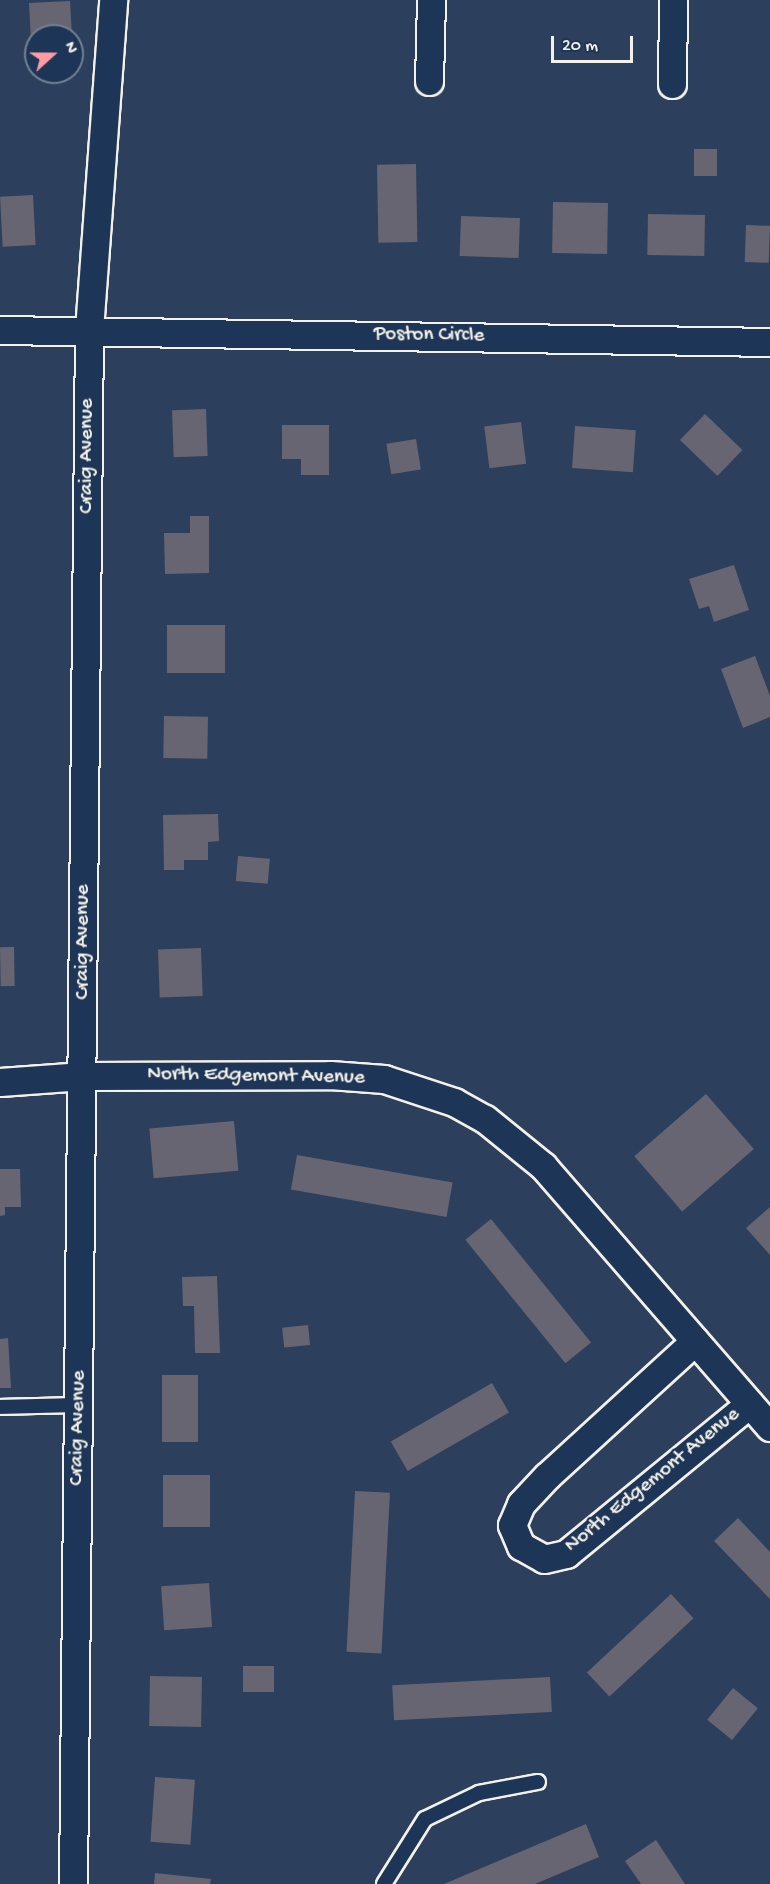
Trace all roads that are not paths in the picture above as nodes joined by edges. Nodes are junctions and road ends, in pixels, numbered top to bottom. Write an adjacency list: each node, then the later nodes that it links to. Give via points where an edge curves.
1 (113, 0): 7 (street, Craig Avenue)
2 (431, 0): 4 (street)
3 (673, 0): 5 (street)
4 (429, 81)
5 (672, 84)
6 (0, 330): 7 (street, Poston Circle)
7 (88, 330): 8 (street, Poston Circle); 9 (street, Craig Avenue)
8 (770, 342)
9 (83, 1076): 10 (street, North Edgemont Avenue); 11 (street, North Edgemont Avenue, via 384,1079 454,1102 485,1119 543,1166); 13 (street, Craig Avenue)
10 (0, 1082)
11 (695, 1341): 12 (street, North Edgemont Avenue); 12 (street, North Edgemont Avenue, via 521,1504 512,1525 521,1546 544,1559 566,1554)
12 (749, 1404): 15 (street, North Edgemont Avenue)
13 (79, 1405): 14 (lane); 17 (street, Craig Avenue)
14 (0, 1407)
15 (770, 1427)
16 (538, 1782): 18 (lane, via 479,1793 425,1819)
17 (73, 1884)
18 (384, 1884)

